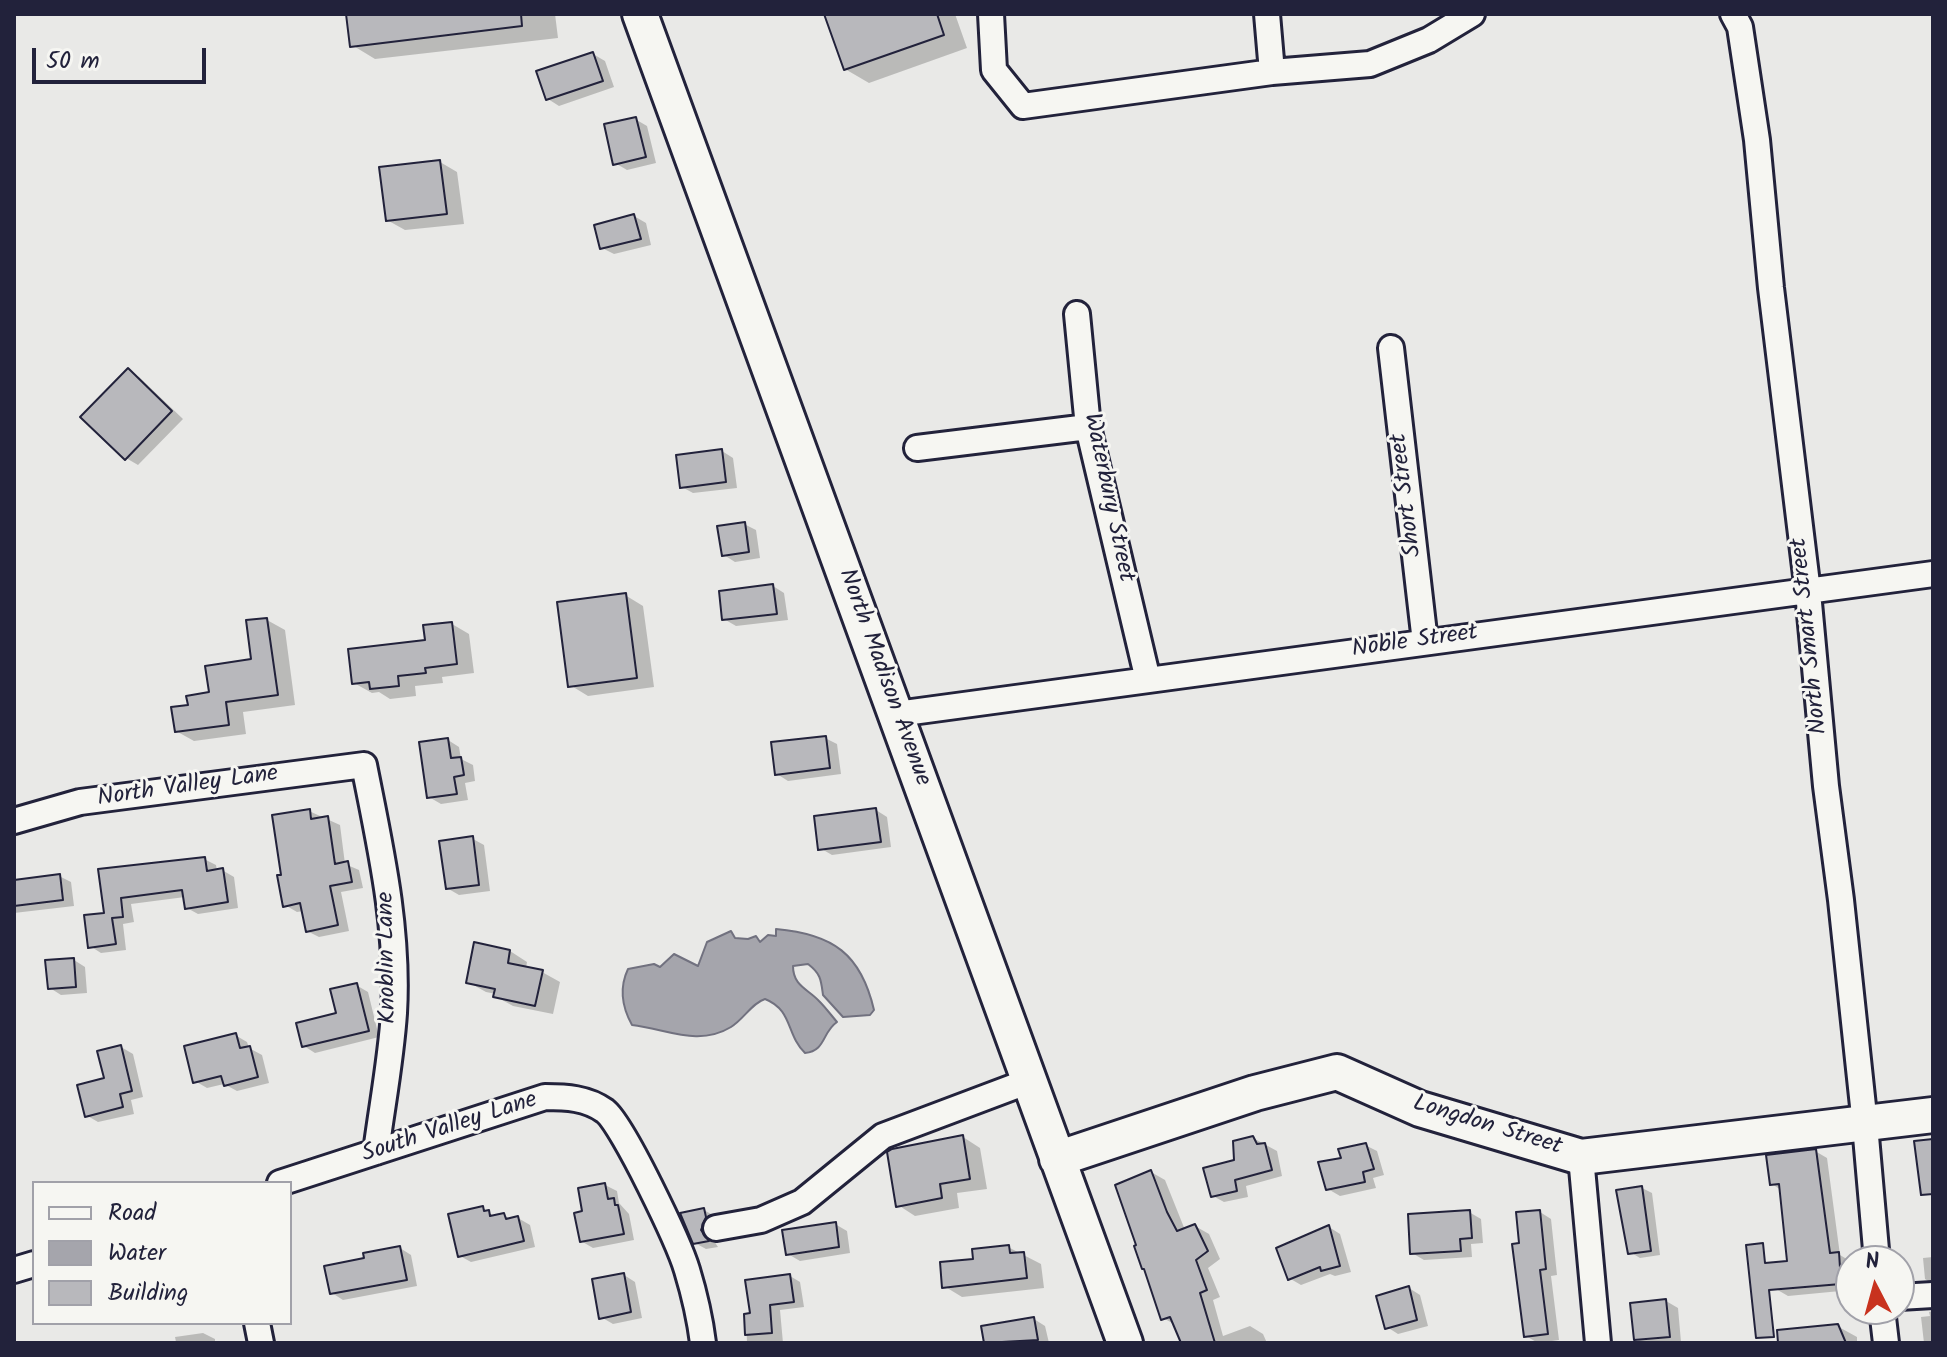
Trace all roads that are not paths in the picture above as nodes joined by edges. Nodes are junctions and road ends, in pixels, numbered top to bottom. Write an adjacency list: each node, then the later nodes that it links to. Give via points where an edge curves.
1 (640, 14): 15 (main road, North Madison Avenue)
2 (991, 14): 6 (street, via 994,70 1023,106)
3 (1267, 14): 6 (street)
4 (1472, 14): 6 (street, via 1429,40 1370,64)
5 (1733, 14): 12 (street, North Smart Street, via 1740,27 1757,140)
6 (1272, 72)
7 (1077, 314): 9 (street, Waterbury Street)
8 (1391, 348): 13 (street, Short Street)
9 (1088, 427): 10 (street); 14 (street, Waterbury Street)
10 (917, 448)
11 (1933, 574): 12 (street, Noble Street)
12 (1808, 592): 13 (street, Noble Street); 20 (street, North Smart Street)
13 (1425, 642): 14 (street, Noble Street)
14 (1148, 680): 15 (street, Noble Street)
15 (897, 714): 18 (main road, North Madison Avenue)
16 (364, 765): 17 (street, North Valley Lane, via 80,802); 21 (street, Knoblin Lane, via 392,929 394,1012)
17 (14, 821)
18 (1029, 1081): 23 (main road, North Madison Avenue); 25 (street, via 883,1136 802,1202 761,1220)
19 (1933, 1115): 20 (main road, Longdon Street)
20 (1865, 1125): 22 (main road, Longdon Street); 26 (street, North Smart Street)
21 (376, 1152): 24 (street, South Valley Lane); 27 (street, South Valley Lane, via 545,1097 591,1102 616,1120 686,1268)
22 (1581, 1157): 23 (main road, Longdon Street, via 1420,1109 1337,1072 1255,1093); 29 (street)
23 (1057, 1159): 28 (main road, North Madison Avenue)
24 (286, 1181)
25 (716, 1228)
26 (1876, 1245)
27 (703, 1343)
28 (1125, 1343)
29 (1598, 1343)

